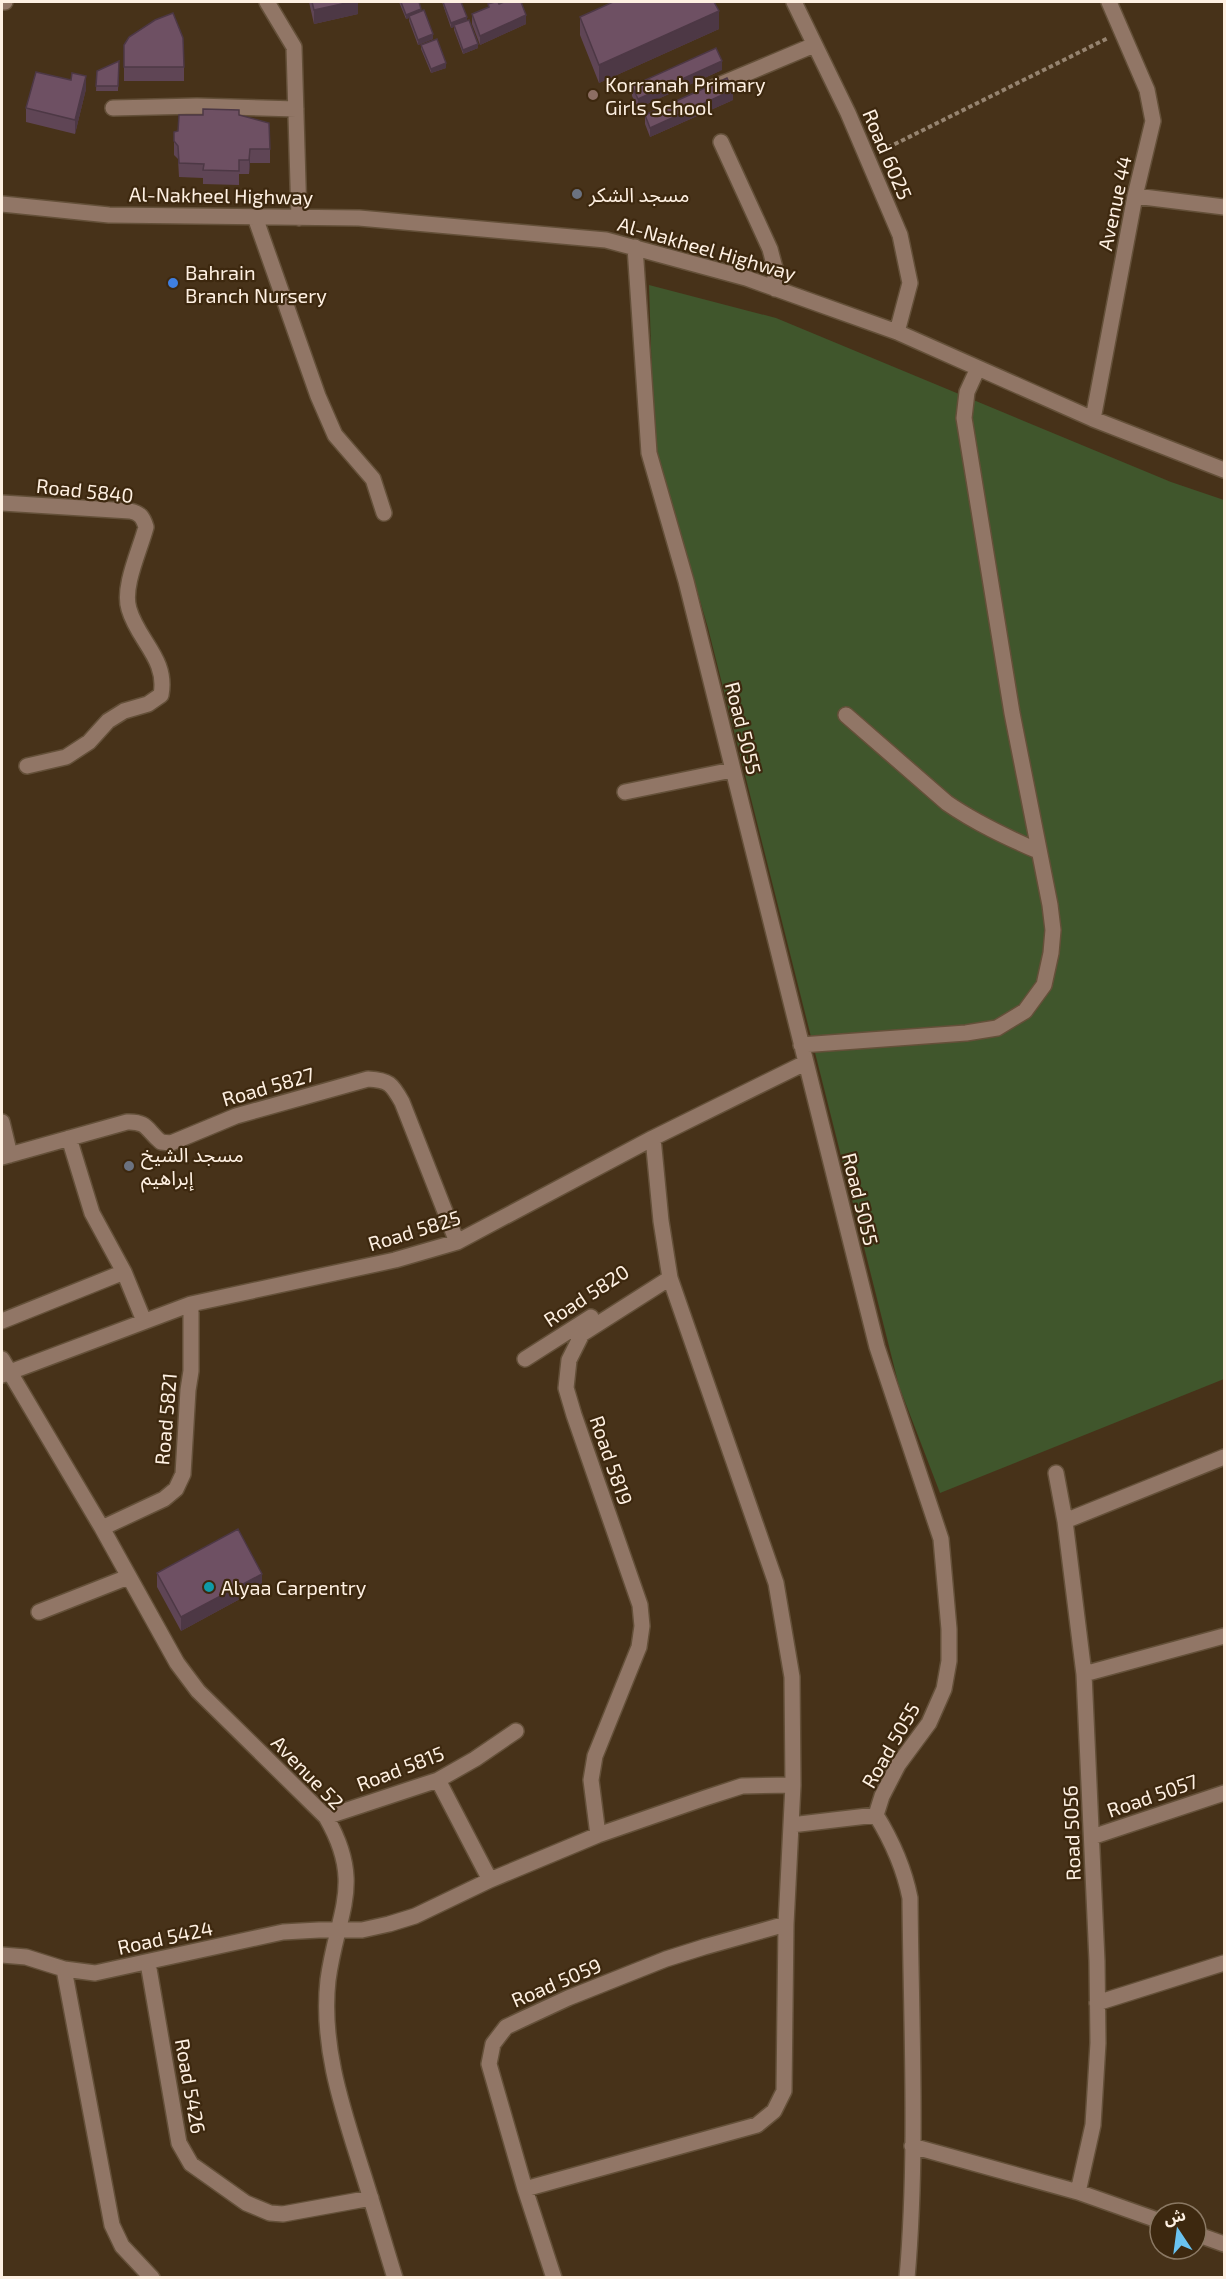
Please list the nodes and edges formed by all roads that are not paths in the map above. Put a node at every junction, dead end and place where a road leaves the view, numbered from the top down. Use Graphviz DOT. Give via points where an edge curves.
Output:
graph roads {
  1 [pos="267,2"];
  2 [pos="794,2"];
  3 [pos="1109,2"];
  4 [pos="814,45"];
  5 [pos="693,96"];
  6 [pos="113,108"];
  7 [pos="296,109"];
  8 [pos="722,142"];
  9 [pos="1135,196"];
  10 [pos="2,204"];
  11 [pos="1224,207"];
  12 [pos="255,217"];
  13 [pos="299,218"];
  14 [pos="635,247"];
  15 [pos="775,289"];
  16 [pos="897,332"];
  17 [pos="978,368"];
  18 [pos="1094,419"];
  19 [pos="1224,470"];
  20 [pos="2,503"];
  21 [pos="384,513"];
  22 [pos="846,715"];
  23 [pos="27,766"];
  24 [pos="732,770"];
  25 [pos="625,792"];
  26 [pos="1038,850"];
  27 [pos="801,1045"];
  28 [pos="805,1063"];
  29 [pos="2,1122"];
  30 [pos="653,1137"];
  31 [pos="69,1138"];
  32 [pos="6,1156"];
  33 [pos="457,1242"];
  34 [pos="124,1272"];
  35 [pos="670,1272"];
  36 [pos="191,1304"];
  37 [pos="2,1321"];
  38 [pos="144,1321"];
  39 [pos="2,1359"];
  40 [pos="525,1359"];
  41 [pos="5,1374"];
  42 [pos="1224,1457"];
  43 [pos="1056,1473"];
  44 [pos="1065,1521"];
  45 [pos="102,1528"];
  46 [pos="128,1577"];
  47 [pos="39,1612"];
  48 [pos="1224,1636"];
  49 [pos="1084,1674"];
  50 [pos="516,1731"];
  51 [pos="438,1780"];
  52 [pos="793,1785"];
  53 [pos="1224,1793"];
  54 [pos="876,1815"];
  55 [pos="326,1817"];
  56 [pos="791,1825"];
  57 [pos="598,1835"];
  58 [pos="1092,1837"];
  59 [pos="490,1880"];
  60 [pos="786,1924"];
  61 [pos="338,1930"];
  62 [pos="2,1955"];
  63 [pos="148,1962"];
  64 [pos="1224,1962"];
  65 [pos="63,1969"];
  66 [pos="1097,2002"];
  67 [pos="912,2146"];
  68 [pos="525,2189"];
  69 [pos="1078,2192"];
  70 [pos="371,2198"];
  71 [pos="1148,2217"];
  72 [pos="1208,2237"];
  73 [pos="1224,2241"];
  74 [pos="152,2277"];
  75 [pos="395,2277"];
  76 [pos="554,2277"];
  77 [pos="907,2277"];
  1 -- 7 [label="street" via="294,47"];
  2 -- 4 [label="street, Road 6025"];
  3 -- 9 [label="street, Avenue 44" via="1147,90 1153,121"];
  4 -- 5 [label="street"];
  4 -- 16 [label="street, Road 6025" via="900,235 910,282"];
  6 -- 7 [label="street"];
  7 -- 13 [label="street"];
  8 -- 15 [label="street" via="770,249"];
  9 -- 11 [label="street"];
  9 -- 18 [label="street, Avenue 44"];
  10 -- 12 [label="street, Al-Nakheel Highway" via="109,215"];
  12 -- 13 [label="street, Al-Nakheel Highway"];
  12 -- 21 [label="street" via="318,396 335,435 373,479"];
  13 -- 14 [label="street, Al-Nakheel Highway" via="359,218 606,240"];
  14 -- 15 [label="street, Al-Nakheel Highway"];
  14 -- 24 [label="street, Road 5055" via="649,453 686,580"];
  15 -- 16 [label="street, Al-Nakheel Highway"];
  16 -- 17 [label="street, Al-Nakheel Highway"];
  17 -- 18 [label="street, Al-Nakheel Highway"];
  17 -- 26 [label="street" via="967,392 964,418"];
  18 -- 19 [label="street, Al-Nakheel Highway"];
  20 -- 23 [label="street, Road 5840" via="130,511 144,519 146,527 128,589 128,608 164,682 161,695 108,721 79,750"];
  22 -- 26 [label="street" via="964,815"];
  24 -- 25 [label="street"];
  24 -- 27 [label="street, Road 5055"];
  26 -- 27 [label="street" via="1053,930 1044,985 1025,1011 998,1028 966,1033"];
  27 -- 28 [label="street, Road 5055"];
  28 -- 30 [label="street, Road 5825"];
  28 -- 54 [label="street, Road 5055" via="877,1347 941,1539 949,1661 944,1689 929,1723 898,1766"];
  29 -- 32 [label="street"];
  30 -- 33 [label="street, Road 5825"];
  30 -- 35 [label="street"];
  31 -- 32 [label="street, Road 5827"];
  31 -- 33 [label="street, Road 5827" via="138,1121 161,1142 171,1143 236,1116 368,1079 384,1080 402,1102"];
  31 -- 34 [label="street" via="92,1213"];
  33 -- 36 [label="street, Road 5825" via="395,1260"];
  34 -- 37 [label="street"];
  34 -- 38 [label="street"];
  35 -- 40 [label="street, Road 5820"];
  35 -- 52 [label="street" via="776,1583 792,1677"];
  35 -- 57 [label="street, Road 5819" via="582,1335 569,1360 569,1397 640,1605 642,1626 639,1647 595,1756 591,1780"];
  36 -- 38 [label="street, Road 5825"];
  36 -- 45 [label="street, Road 5821" via="191,1371 183,1474 176,1489 164,1499"];
  38 -- 41 [label="street, Road 5825"];
  39 -- 41 [label="street, Avenue 52"];
  41 -- 45 [label="street, Avenue 52"];
  42 -- 44 [label="street"];
  43 -- 44 [label="street, Road 5056"];
  44 -- 49 [label="street, Road 5056"];
  45 -- 46 [label="street, Avenue 52"];
  46 -- 47 [label="street"];
  46 -- 55 [label="street, Avenue 52" via="177,1663 198,1691"];
  48 -- 49 [label="street"];
  49 -- 58 [label="street, Road 5056"];
  50 -- 51 [label="street, Road 5815"];
  51 -- 55 [label="street, Road 5815"];
  51 -- 59 [label="street"];
  52 -- 56 [label="street"];
  52 -- 57 [label="street" via="742,1786"];
  53 -- 58 [label="street, Road 5057"];
  54 -- 56 [label="street"];
  54 -- 67 [label="street, Road 5055" via="889,1837 910,1898"];
  55 -- 61 [label="street, Avenue 52" via="339,1838 346,1861 347,1885"];
  56 -- 60 [label="street"];
  57 -- 59 [label="street"];
  58 -- 66 [label="street, Road 5056"];
  59 -- 61 [label="street" via="407,1918 362,1930"];
  60 -- 68 [label="street" via="784,2091 774,2111 757,2125"];
  60 -- 68 [label="street, Road 5059" via="666,1959 506,2027 493,2044 489,2064"];
  61 -- 63 [label="street, Road 5424" via="283,1932"];
  61 -- 70 [label="street, Avenue 52" via="328,1981 327,2024 333,2072"];
  62 -- 65 [label="street, Road 5424" via="26,1957"];
  63 -- 65 [label="street, Road 5424" via="95,1973"];
  63 -- 70 [label="street, Road 5426" via="179,2143 191,2163 246,2203 270,2214"];
  64 -- 66 [label="street"];
  65 -- 74 [label="street" via="112,2225 122,2246"];
  66 -- 69 [label="street, Road 5056" via="1093,2125"];
  67 -- 69 [label="street"];
  67 -- 77 [label="street, Road 5055"];
  68 -- 76 [label="street, Road 5059"];
  69 -- 71 [label="street"];
  70 -- 75 [label="street, Avenue 52"];
  72 -- 73 [label="street"];
}
